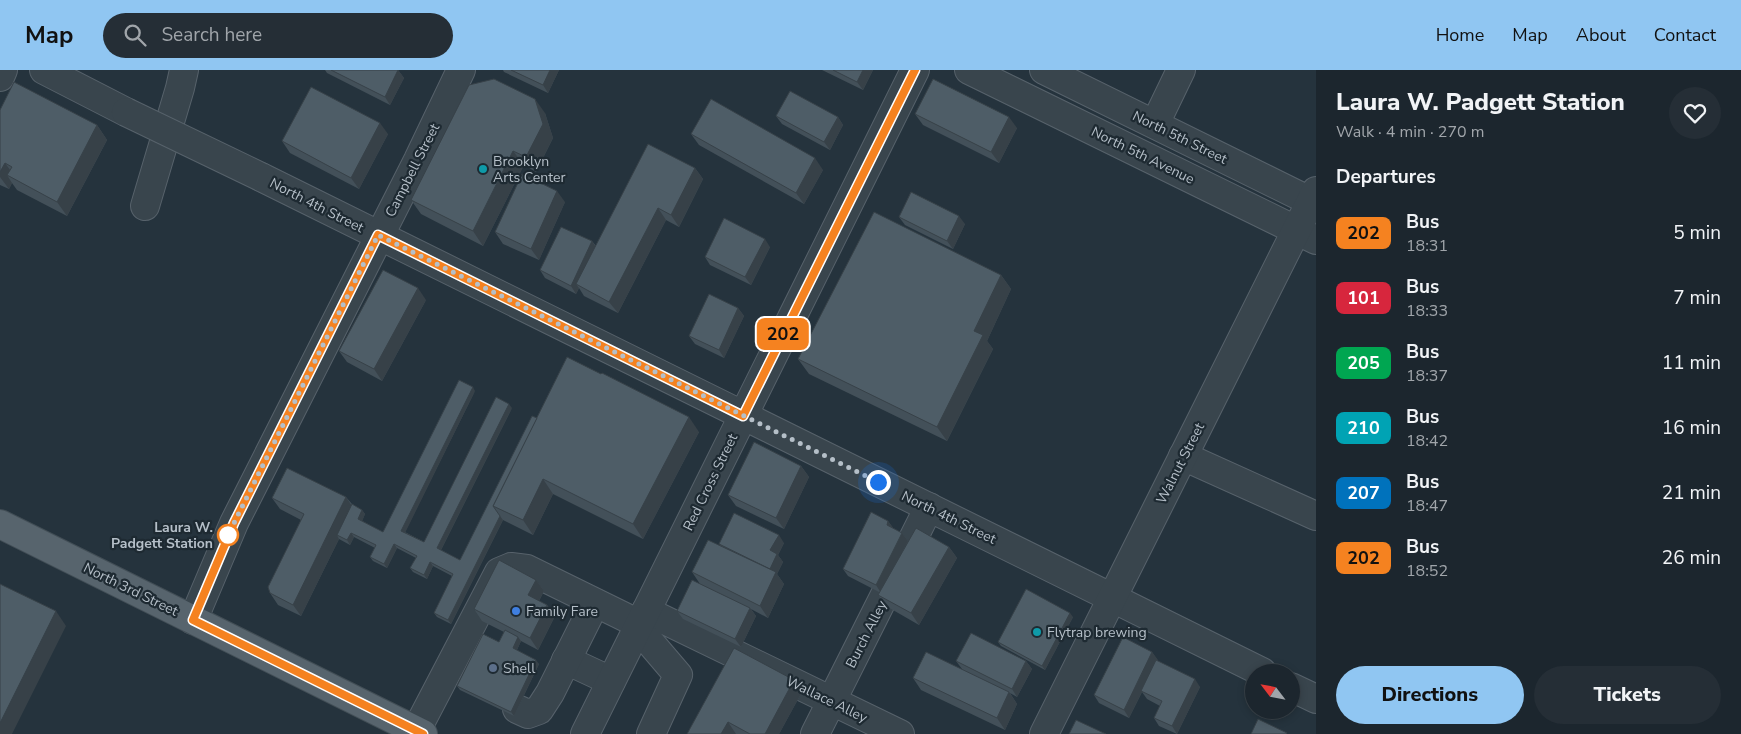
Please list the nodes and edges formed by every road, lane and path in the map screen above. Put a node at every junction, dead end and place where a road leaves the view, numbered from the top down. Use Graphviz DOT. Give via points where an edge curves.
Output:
graph roads {
  1 [pos="4,70"];
  2 [pos="44,70"];
  3 [pos="184,70"];
  4 [pos="461,70"];
  5 [pos="915,70"];
  6 [pos="969,70"];
  7 [pos="1044,70"];
  8 [pos="1181,70"];
  9 [pos="0,77"];
  10 [pos="1156,124"];
  11 [pos="1314,199"];
  12 [pos="144,206"];
  13 [pos="378,235"];
  14 [pos="1306,235"];
  15 [pos="743,416"];
  16 [pos="1183,456"];
  17 [pos="929,507"];
  18 [pos="1316,516"];
  19 [pos="0,524"];
  20 [pos="1112,598"];
  21 [pos="595,603"];
  22 [pos="193,620"];
  23 [pos="640,623"];
  24 [pos="1246,664"];
  25 [pos="611,681"];
  26 [pos="1300,691"];
  27 [pos="1316,699"];
  28 [pos="832,701"];
  29 [pos="420,732"];
  30 [pos="585,734"];
  31 [pos="651,734"];
  32 [pos="815,734"];
  33 [pos="900,734"];
  34 [pos="1044,734"];
  1 -- 9 [label="street"];
  2 -- 13 [label="street, North 4th Street, bridge"];
  3 -- 12 [label="street"];
  4 -- 13 [label="street, Campbell Street"];
  5 -- 15 [label="street, Red Cross Street"];
  6 -- 14 [label="street, North 5th Avenue"];
  7 -- 10 [label="street, North 5th Street"];
  8 -- 10 [label="street"];
  10 -- 11 [label="street, North 5th Street"];
  11 -- 14 [label="street, Walnut Street"];
  13 -- 15 [label="street, North 4th Street"];
  13 -- 22 [label="street, Campbell Street" via="234,523"];
  14 -- 16 [label="street, Walnut Street"];
  15 -- 17 [label="street, North 4th Street"];
  15 -- 23 [label="street, Red Cross Street"];
  16 -- 18 [label="street"];
  16 -- 20 [label="street, Walnut Street"];
  17 -- 20 [label="street, North 4th Street"];
  17 -- 28 [label="street, Burch Alley"];
  19 -- 22 [label="main road, North 3rd Street"];
  20 -- 24 [label="street, North 4th Street"];
  20 -- 34 [label="street, Walnut Street"];
  21 -- 23 [label="street"];
  21 -- 25 [label="street" via="542,683"];
  21 -- 29 [label="street" via="527,569 511,567 499,572 465,658"];
  22 -- 29 [label="main road, North 3rd Street"];
  23 -- 25 [label="street, Red Cross Street"];
  23 -- 28 [label="street, Wallace Alley"];
  23 -- 31 [label="street" via="649,641 678,675"];
  25 -- 30 [label="street, Red Cross Street"];
  26 -- 27 [label="street"];
  28 -- 32 [label="street, Burch Alley"];
  28 -- 33 [label="street, Wallace Alley"];
}
